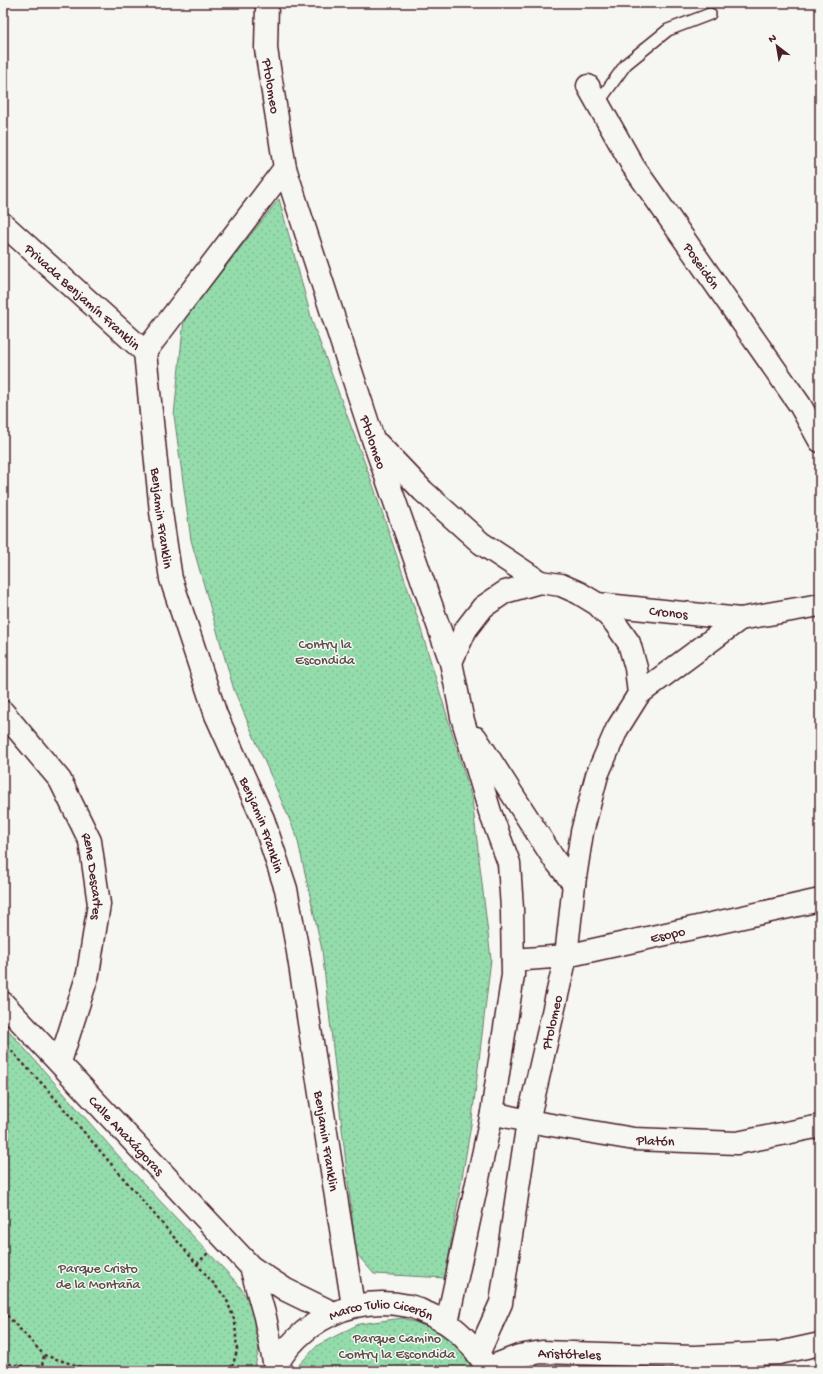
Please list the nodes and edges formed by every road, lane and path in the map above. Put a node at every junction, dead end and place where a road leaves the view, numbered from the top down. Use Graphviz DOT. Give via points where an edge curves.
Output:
graph roads {
  1 [pos="266,3"];
  2 [pos="710,14"];
  3 [pos="593,95"];
  4 [pos="285,168"];
  5 [pos="3,224"];
  6 [pos="145,352"];
  7 [pos="373,439"];
  8 [pos="820,441"];
  9 [pos="540,582"];
  10 [pos="597,604"];
  11 [pos="820,605"];
  12 [pos="740,619"];
  13 [pos="451,662"];
  14 [pos="639,694"];
  15 [pos="3,712"];
  16 [pos="462,716"];
  17 [pos="574,884"];
  18 [pos="820,900"];
  19 [pos="566,956"];
  20 [pos="513,960"];
  21 [pos="3,1002"];
  22 [pos="3,1042"];
  23 [pos="60,1062"];
  24 [pos="492,1113"];
  25 [pos="528,1121"];
  26 [pos="820,1126"];
  27 [pos="251,1267"];
  28 [pos="343,1309"];
  29 [pos="3,1310"];
  30 [pos="447,1323"];
  31 [pos="820,1344"];
  32 [pos="44,1355"];
  33 [pos="3,1363"];
  34 [pos="485,1364"];
  35 [pos="274,1369"];
  36 [pos="41,1370"];
  37 [pos="93,1371"];
  38 [pos="231,1371"];
  1 -- 4 [label="street, Ptolomeo" via="266,48"];
  2 -- 3 [label="lane" via="668,30"];
  3 -- 8 [label="street, Poseidón" via="633,166 800,405"];
  4 -- 6 [label="street"];
  4 -- 7 [label="street, Ptolomeo"];
  5 -- 6 [label="street, Privada Benjamín Franklin"];
  6 -- 28 [label="street, Benjamin Franklin" via="161,512 171,579 216,715 263,819 286,889 298,952"];
  7 -- 9 [label="street" via="423,491 481,542"];
  7 -- 13 [label="street, Ptolomeo"];
  9 -- 10 [label="street" via="561,586"];
  9 -- 13 [label="street" via="505,592 483,607 466,629"];
  10 -- 12 [label="street, Cronos"];
  10 -- 14 [label="street" via="629,643 636,668"];
  11 -- 12 [label="street, Cronos"];
  12 -- 14 [label="street, Cronos"];
  13 -- 16 [label="street, Ptolomeo"];
  14 -- 17 [label="street" via="617,729 596,775 582,832"];
  15 -- 23 [label="street, Rene Descartes" via="60,780 90,841 99,904 88,974"];
  16 -- 17 [label="street, Ptolomeo" via="554,859"];
  16 -- 20 [label="street, Ptolomeo" via="490,812 509,863"];
  17 -- 19 [label="street, Ptolomeo"];
  18 -- 19 [label="street, Esopo"];
  19 -- 20 [label="street, Esopo"];
  19 -- 25 [label="street, Ptolomeo"];
  20 -- 24 [label="street, Ptolomeo" via="513,976"];
  21 -- 23 [label="street, Calle Anaxágoras"];
  22 -- 38 [label="path" via="48,1089 226,1298 235,1322 238,1351"];
  23 -- 27 [label="street, Calle Anaxágoras"];
  24 -- 25 [label="street, Platón"];
  24 -- 30 [label="street, Ptolomeo"];
  25 -- 26 [label="street, Platón" via="634,1139 737,1143"];
  25 -- 34 [label="street, Ptolomeo" via="501,1302"];
  27 -- 28 [label="street, Calle Anaxágoras" via="286,1290"];
  27 -- 35 [label="street, Calle Anaxágoras" via="265,1317"];
  28 -- 30 [label="street, Marco Tulio Cicerón" via="380,1302 410,1306"];
  28 -- 35 [label="street, Marco Tulio Cicerón" via="320,1319 305,1330 292,1343"];
  29 -- 32 [label="path"];
  30 -- 34 [label="street, Marco Tulio Cicerón" via="464,1337"];
  31 -- 34 [label="street, Aristóteles" via="779,1353 694,1357 542,1352"];
  32 -- 36 [label="path"];
  32 -- 37 [label="path"];
  33 -- 36 [label="path"];
}
